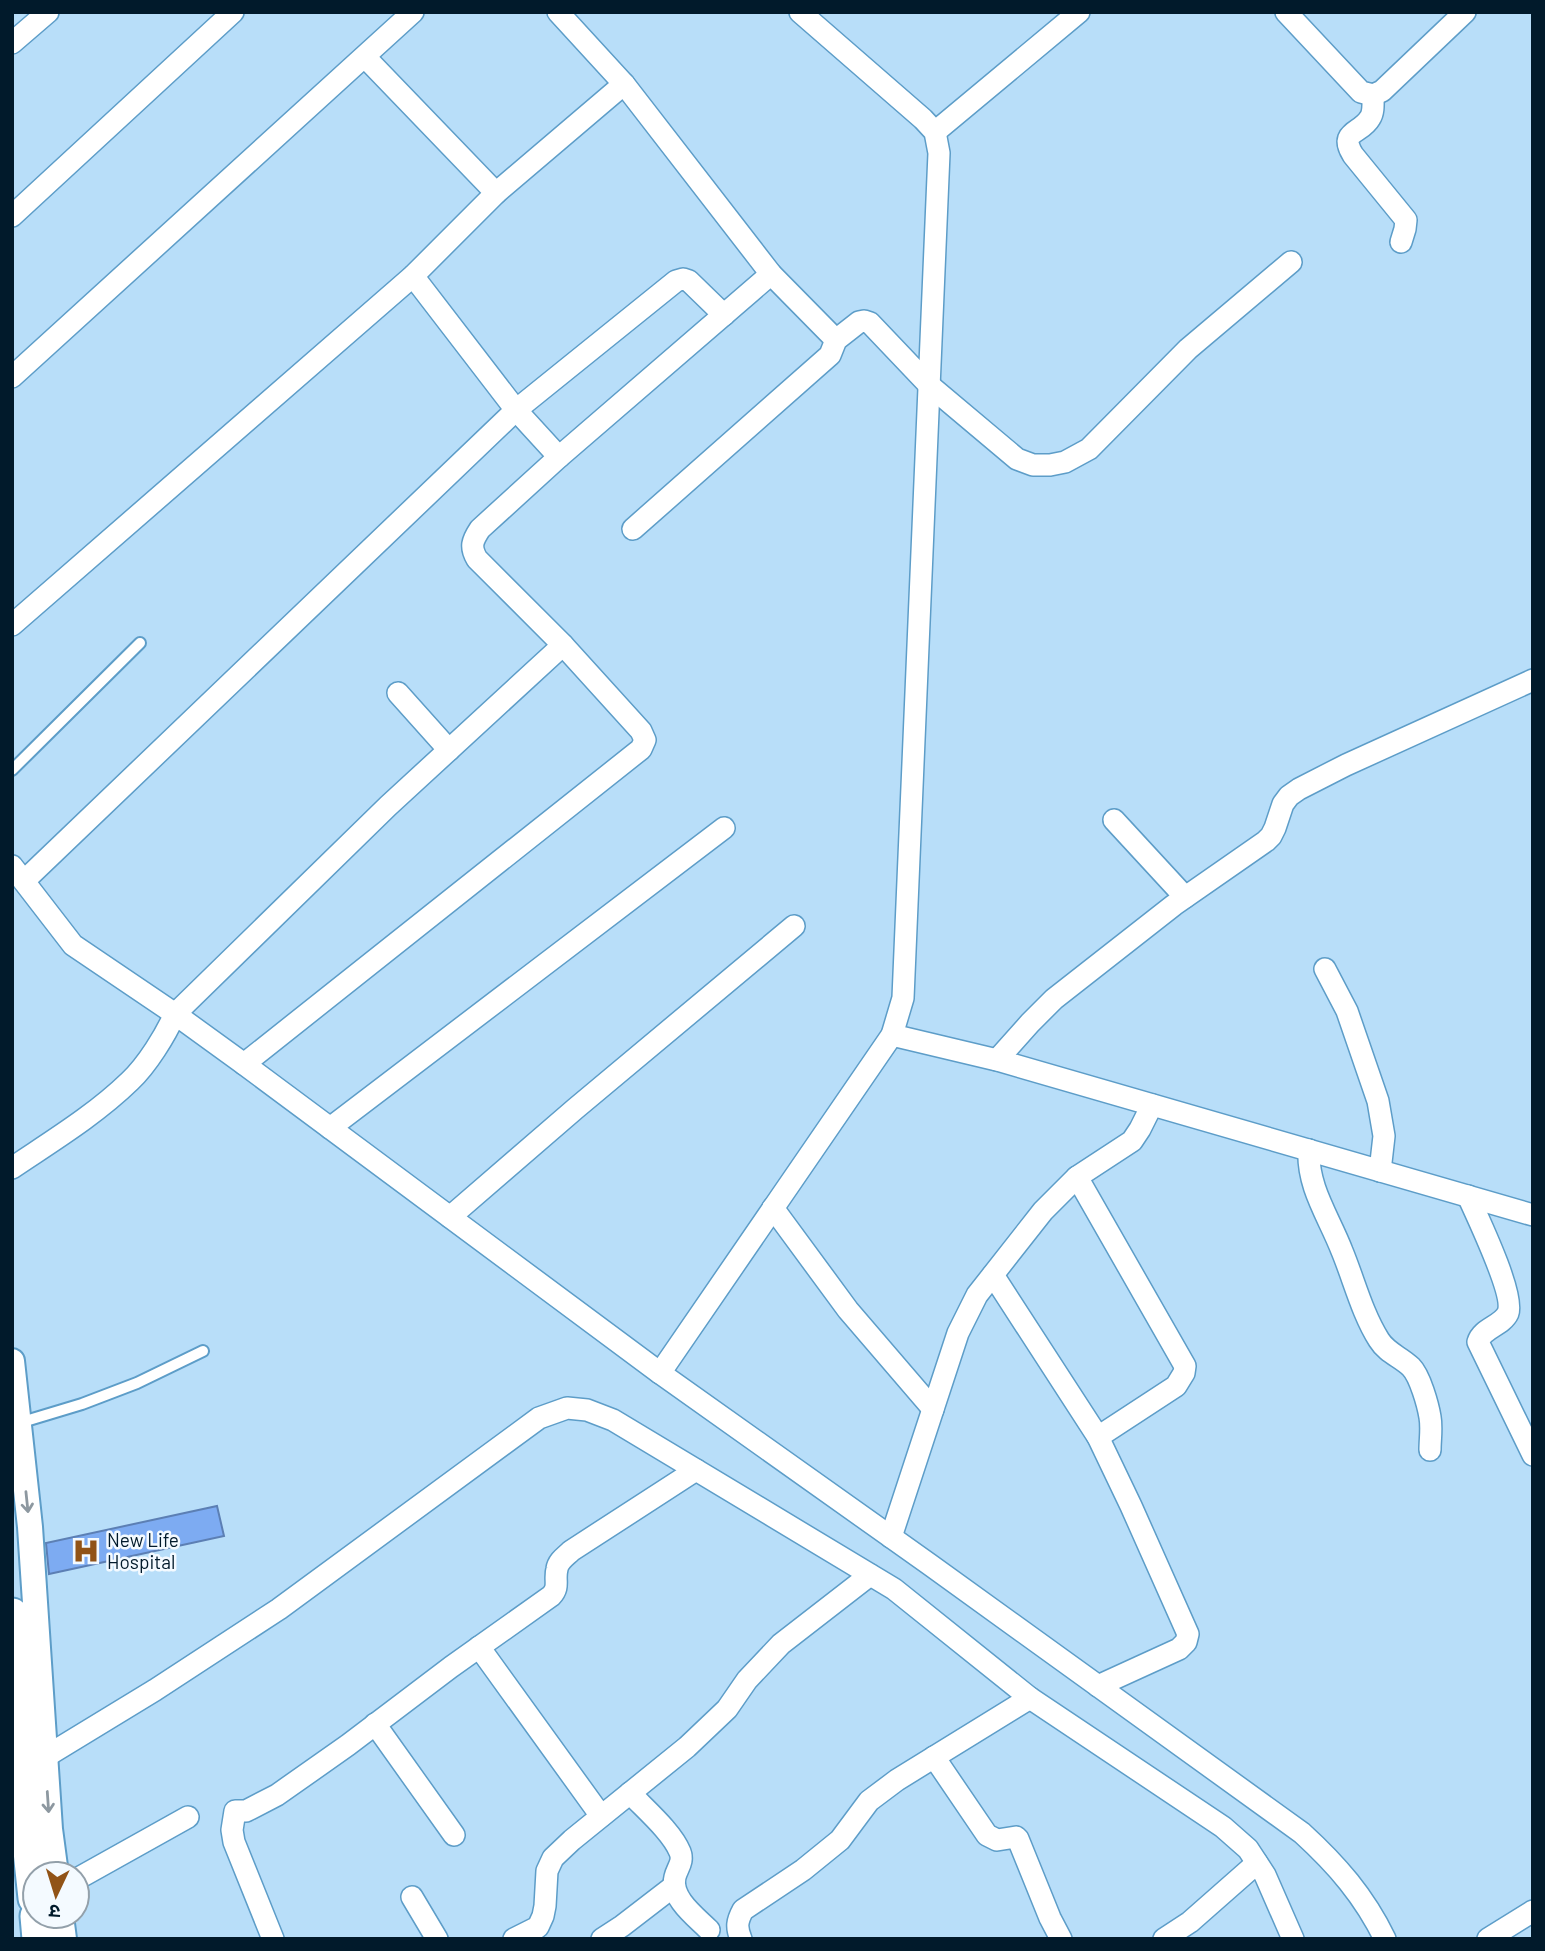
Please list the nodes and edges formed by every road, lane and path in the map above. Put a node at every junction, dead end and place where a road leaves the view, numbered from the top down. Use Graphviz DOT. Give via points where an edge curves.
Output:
graph roads {
  1 [pos="48,12"];
  2 [pos="233,12"];
  3 [pos="412,12"];
  4 [pos="558,12"];
  5 [pos="1079,12"];
  6 [pos="1286,12"];
  7 [pos="1461,13"];
  8 [pos="808,15"];
  9 [pos="12,43"];
  10 [pos="365,57"];
  11 [pos="624,84"];
  12 [pos="1373,95"];
  13 [pos="935,132"];
  14 [pos="496,193"];
  15 [pos="12,216"];
  16 [pos="1401,242"];
  17 [pos="1291,262"];
  18 [pos="771,274"];
  19 [pos="413,276"];
  20 [pos="724,315"];
  21 [pos="836,340"];
  22 [pos="12,377"];
  23 [pos="929,386"];
  24 [pos="516,410"];
  25 [pos="559,457"];
  26 [pos="633,529"];
  27 [pos="12,625"];
  28 [pos="139,643"];
  29 [pos="563,645"];
  30 [pos="1532,681"];
  31 [pos="398,694"];
  32 [pos="449,750"];
  33 [pos="12,770"];
  34 [pos="1114,820"];
  35 [pos="724,828"];
  36 [pos="18,873"];
  37 [pos="1185,897"];
  38 [pos="794,926"];
  39 [pos="1325,969"];
  40 [pos="172,1020"];
  41 [pos="892,1035"];
  42 [pos="997,1060"];
  43 [pos="244,1064"];
  44 [pos="1152,1105"];
  45 [pos="330,1128"];
  46 [pos="1308,1150"];
  47 [pos="12,1168"];
  48 [pos="1380,1171"];
  49 [pos="1077,1177"];
  50 [pos="1468,1196"];
  51 [pos="773,1208"];
  52 [pos="1533,1215"];
  53 [pos="450,1217"];
  54 [pos="993,1275"];
  55 [pos="203,1351"];
  56 [pos="12,1361"];
  57 [pos="660,1373"];
  58 [pos="933,1409"];
  59 [pos="19,1423"];
  60 [pos="1098,1437"];
  61 [pos="1430,1450"];
  62 [pos="1533,1455"];
  63 [pos="696,1470"];
  64 [pos="891,1537"];
  65 [pos="870,1575"];
  66 [pos="12,1615"];
  67 [pos="479,1647"];
  68 [pos="1098,1686"];
  69 [pos="1030,1698"];
  70 [pos="375,1724"];
  71 [pos="45,1757"];
  72 [pos="934,1757"];
  73 [pos="630,1793"];
  74 [pos="188,1816"];
  75 [pos="601,1816"];
  76 [pos="453,1835"];
  77 [pos="31,1860"];
  78 [pos="54,1860"];
  79 [pos="1257,1863"];
  80 [pos="91,1871"];
  81 [pos="674,1886"];
  82 [pos="412,1897"];
  83 [pos="1533,1911"];
  84 [pos="739,1929"];
  85 [pos="539,1933"];
  86 [pos="702,1935"];
  87 [pos="273,1939"];
  88 [pos="437,1939"];
  89 [pos="514,1939"];
  90 [pos="602,1939"];
  91 [pos="1061,1939"];
  92 [pos="1164,1939"];
  93 [pos="1293,1939"];
  94 [pos="1385,1939"];
  95 [pos="1488,1939"];
  1 -- 9 [label="street"];
  2 -- 15 [label="street"];
  3 -- 10 [label="street"];
  4 -- 11 [label="street"];
  5 -- 13 [label="street"];
  6 -- 12 [label="street" via="1361,92"];
  7 -- 12 [label="street"];
  8 -- 13 [label="street"];
  10 -- 14 [label="street"];
  10 -- 22 [label="street"];
  11 -- 14 [label="street"];
  11 -- 18 [label="street"];
  12 -- 16 [label="street" via="1371,117 1352,134 1348,145 1406,220"];
  13 -- 23 [label="street" via="939,153"];
  14 -- 19 [label="street"];
  17 -- 23 [label="street" via="1188,349 1089,449 1065,462 1033,465 1017,459"];
  18 -- 20 [label="street"];
  18 -- 21 [label="street"];
  19 -- 24 [label="street"];
  19 -- 27 [label="street"];
  20 -- 24 [label="street" via="682,278"];
  20 -- 25 [label="street"];
  21 -- 23 [label="street" via="864,320"];
  21 -- 26 [label="street" via="830,355"];
  23 -- 41 [label="street" via="903,998"];
  24 -- 25 [label="street"];
  24 -- 36 [label="street"];
  25 -- 29 [label="street" via="480,529 472,549"];
  28 -- 33 [label="lane"];
  29 -- 32 [label="street"];
  29 -- 43 [label="street" via="641,731 645,740 641,749"];
  30 -- 37 [label="street" via="1299,789 1283,804 1266,841"];
  31 -- 32 [label="street"];
  32 -- 40 [label="street"];
  34 -- 37 [label="street"];
  35 -- 45 [label="street"];
  36 -- 40 [label="street" via="73,945"];
  37 -- 42 [label="street" via="1054,999"];
  38 -- 53 [label="street"];
  39 -- 48 [label="street" via="1347,1011 1378,1101 1384,1136"];
  40 -- 43 [label="street"];
  40 -- 47 [label="street" via="132,1080"];
  41 -- 42 [label="street"];
  41 -- 51 [label="street"];
  42 -- 44 [label="street"];
  43 -- 45 [label="street"];
  44 -- 46 [label="street"];
  44 -- 49 [label="street" via="1132,1141"];
  45 -- 53 [label="street"];
  46 -- 48 [label="street"];
  46 -- 61 [label="street" via="1315,1191 1368,1321 1380,1342 1413,1368 1418,1378 1430,1418"];
  48 -- 50 [label="street"];
  49 -- 54 [label="street" via="1043,1211"];
  49 -- 60 [label="street" via="1185,1366 1176,1386"];
  50 -- 52 [label="street"];
  50 -- 62 [label="street" via="1509,1302 1505,1317 1478,1342"];
  51 -- 57 [label="street"];
  51 -- 58 [label="street" via="848,1310"];
  53 -- 57 [label="street"];
  54 -- 58 [label="street" via="958,1333"];
  54 -- 60 [label="street"];
  55 -- 59 [label="lane" via="136,1383"];
  56 -- 59 [label="street"];
  57 -- 64 [label="street"];
  58 -- 64 [label="street"];
  59 -- 71 [label="street, one-way"];
  60 -- 68 [label="street" via="1188,1634 1179,1649"];
  63 -- 65 [label="street"];
  63 -- 67 [label="street" via="571,1551 557,1567 557,1586 551,1596"];
  63 -- 71 [label="street" via="587,1410 567,1408 539,1418 278,1609"];
  64 -- 68 [label="street"];
  65 -- 69 [label="street" via="894,1589"];
  65 -- 73 [label="street" via="781,1644 727,1709"];
  66 -- 77 [label="highway"];
  67 -- 70 [label="street"];
  67 -- 75 [label="street"];
  68 -- 94 [label="street" via="1302,1833 1355,1888"];
  69 -- 72 [label="street"];
  69 -- 79 [label="street" via="1223,1826"];
  70 -- 76 [label="street"];
  70 -- 87 [label="street" via="277,1795 246,1811 235,1811 234,1842"];
  71 -- 78 [label="street, one-way"];
  72 -- 84 [label="street" via="869,1801 840,1840 743,1910"];
  72 -- 91 [label="street" via="987,1835 997,1840 1018,1839"];
  73 -- 75 [label="street"];
  73 -- 81 [label="street" via="680,1852"];
  74 -- 80 [label="street"];
  75 -- 85 [label="street" via="553,1858 547,1871"];
  79 -- 92 [label="street"];
  79 -- 93 [label="street"];
  81 -- 86 [label="street"];
  81 -- 90 [label="street"];
  82 -- 88 [label="street"];
  83 -- 95 [label="street"];
  84 -- 86 [label="street"];
  85 -- 89 [label="street"];
}
